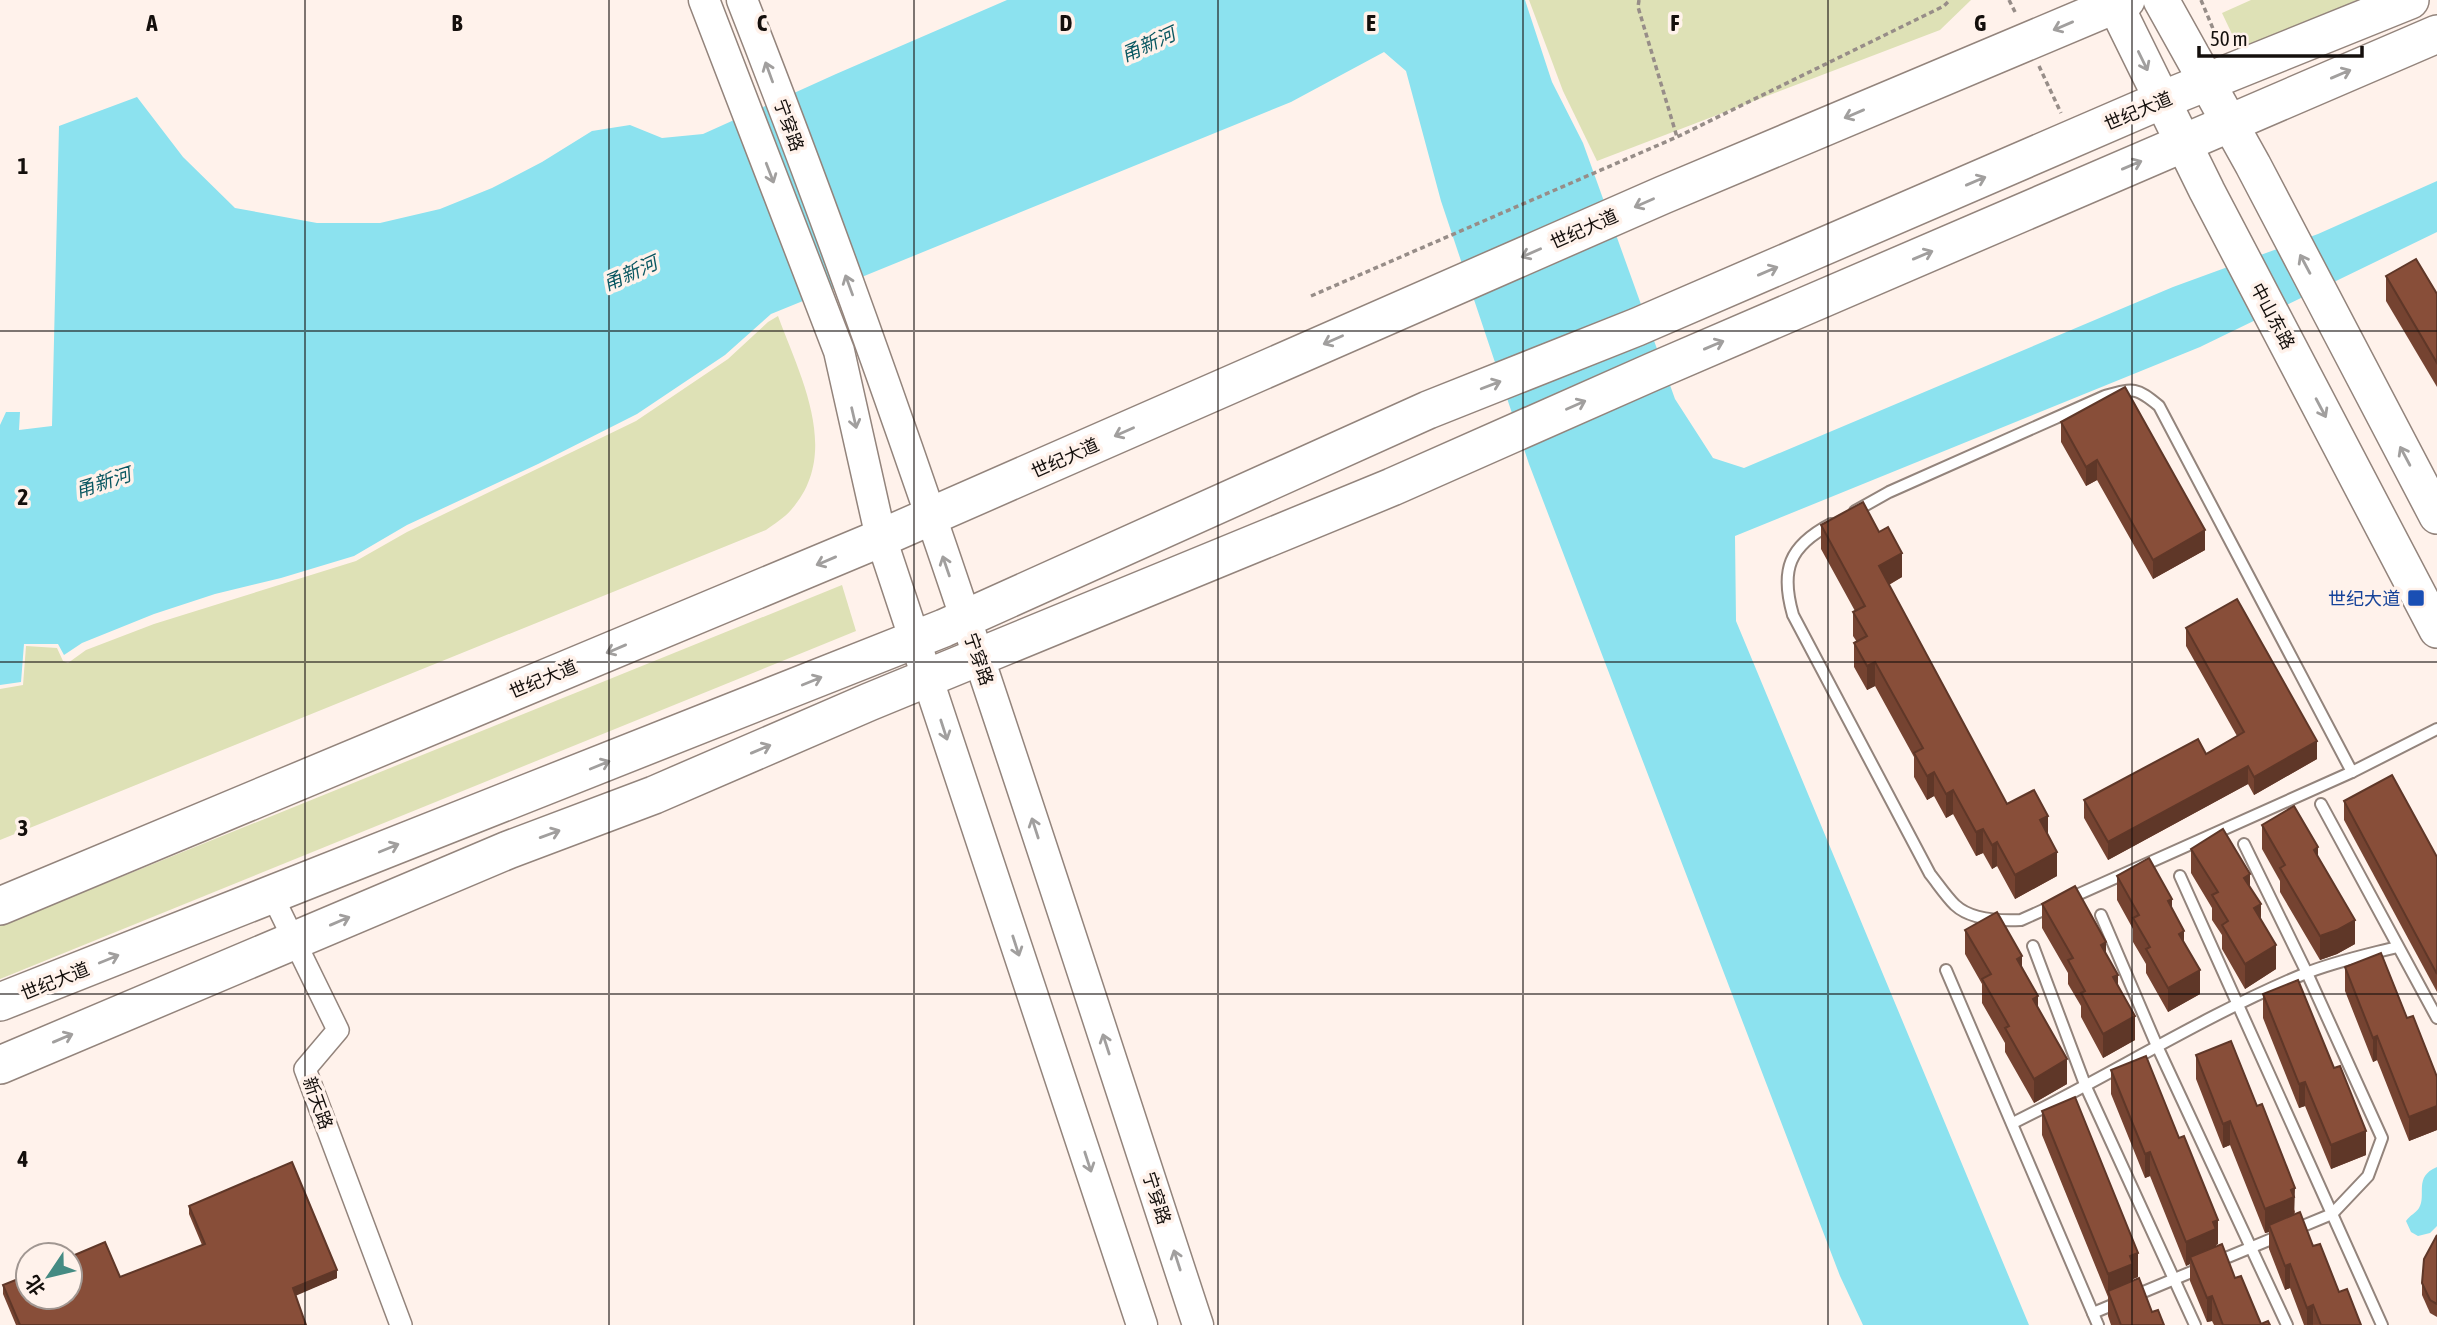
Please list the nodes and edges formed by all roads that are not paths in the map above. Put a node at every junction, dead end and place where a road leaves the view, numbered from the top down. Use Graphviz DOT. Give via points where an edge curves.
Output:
graph roads {
  1 [pos="704,0"];
  2 [pos="2161,0"];
  3 [pos="2410,0"];
  4 [pos="2118,1"];
  5 [pos="747,13"];
  6 [pos="2437,34"];
  7 [pos="2207,83"];
  8 [pos="2162,100"];
  9 [pos="2229,123"];
  10 [pos="2184,143"];
  11 [pos="2437,516"];
  12 [pos="930,517"];
  13 [pos="881,538"];
  14 [pos="964,618"];
  15 [pos="2437,630"];
  16 [pos="914,640"];
  17 [pos="979,657"];
  18 [pos="926,678"];
  19 [pos="2437,729"];
  20 [pos="2353,772"];
  21 [pos="2321,804"];
  22 [pos="2244,844"];
  23 [pos="2180,876"];
  24 [pos="272,895"];
  25 [pos="0,905"];
  26 [pos="2101,915"];
  27 [pos="294,940"];
  28 [pos="2033,946"];
  29 [pos="2397,947"];
  30 [pos="1946,970"];
  31 [pos="2307,973"];
  32 [pos="0,1002"];
  33 [pos="2239,1004"];
  34 [pos="2437,1018"];
  35 [pos="2157,1046"];
  36 [pos="0,1065"];
  37 [pos="2087,1087"];
  38 [pos="2013,1124"];
  39 [pos="2332,1214"];
  40 [pos="2252,1247"];
  41 [pos="2174,1279"];
  42 [pos="2093,1313"];
  43 [pos="401,1325"];
  44 [pos="1142,1325"];
  45 [pos="1198,1325"];
  46 [pos="2098,1325"];
  47 [pos="2195,1325"];
  48 [pos="2287,1325"];
  49 [pos="2382,1325"];
  1 -- 13 [label="main road, 宁穿路, one-way" via="839,351"];
  2 -- 7 [label="main road"];
  3 -- 7 [label="highway, 世纪大道"];
  4 -- 8 [label="main road, 中山东路, one-way"];
  4 -- 12 [label="highway, 世纪大道, one-way"];
  12 -- 5 [label="main road, 宁穿路, one-way" via="873,349"];
  9 -- 6 [label="highway, one-way"];
  7 -- 8 [label="highway, 世纪大道"];
  7 -- 9 [label="main road"];
  8 -- 10 [label="main road, 中山东路"];
  14 -- 8 [label="highway, 世纪大道, one-way" via="1428,410 1637,327"];
  9 -- 10 [label="highway"];
  11 -- 9 [label="main road, one-way"];
  10 -- 15 [label="main road, 中山东路, one-way"];
  17 -- 10 [label="highway, one-way" via="1392,487"];
  12 -- 13 [label="highway, 世纪大道"];
  14 -- 12 [label="main road, 宁穿路, one-way"];
  13 -- 16 [label="main road, 宁穿路"];
  13 -- 25 [label="highway, 世纪大道, one-way"];
  14 -- 16 [label="highway, 世纪大道"];
  14 -- 17 [label="main road, 宁穿路"];
  16 -- 18 [label="main road, 宁穿路"];
  24 -- 16 [label="highway, 世纪大道, one-way"];
  17 -- 18 [label="highway"];
  45 -- 17 [label="main road, 宁穿路, one-way"];
  27 -- 18 [label="highway, one-way" via="508,850 654,795"];
  18 -- 44 [label="main road, 宁穿路, one-way"];
  19 -- 20 [label="lane"];
  20 -- 20 [label="lane" via="2159,406 2142,391 2105,396 1889,492 1799,545 1789,569 1787,592 1793,615 1930,874 1968,914 2021,920"];
  21 -- 29 [label="lane"];
  22 -- 31 [label="lane"];
  23 -- 33 [label="lane"];
  24 -- 27 [label="street, 新天路"];
  32 -- 24 [label="highway, 世纪大道, one-way"];
  26 -- 35 [label="lane"];
  36 -- 27 [label="highway, one-way"];
  27 -- 43 [label="street, 新天路" via="338,1030 305,1069"];
  28 -- 37 [label="lane"];
  29 -- 31 [label="lane"];
  29 -- 34 [label="lane"];
  30 -- 38 [label="lane"];
  31 -- 33 [label="lane"];
  31 -- 39 [label="lane" via="2382,1138 2368,1176"];
  33 -- 35 [label="lane"];
  33 -- 39 [label="lane"];
  35 -- 37 [label="lane"];
  35 -- 40 [label="lane"];
  37 -- 38 [label="lane"];
  37 -- 41 [label="lane"];
  38 -- 42 [label="lane"];
  39 -- 40 [label="lane"];
  39 -- 49 [label="lane"];
  40 -- 41 [label="lane"];
  40 -- 48 [label="lane"];
  41 -- 42 [label="lane"];
  41 -- 47 [label="lane"];
  42 -- 46 [label="lane"];
}
